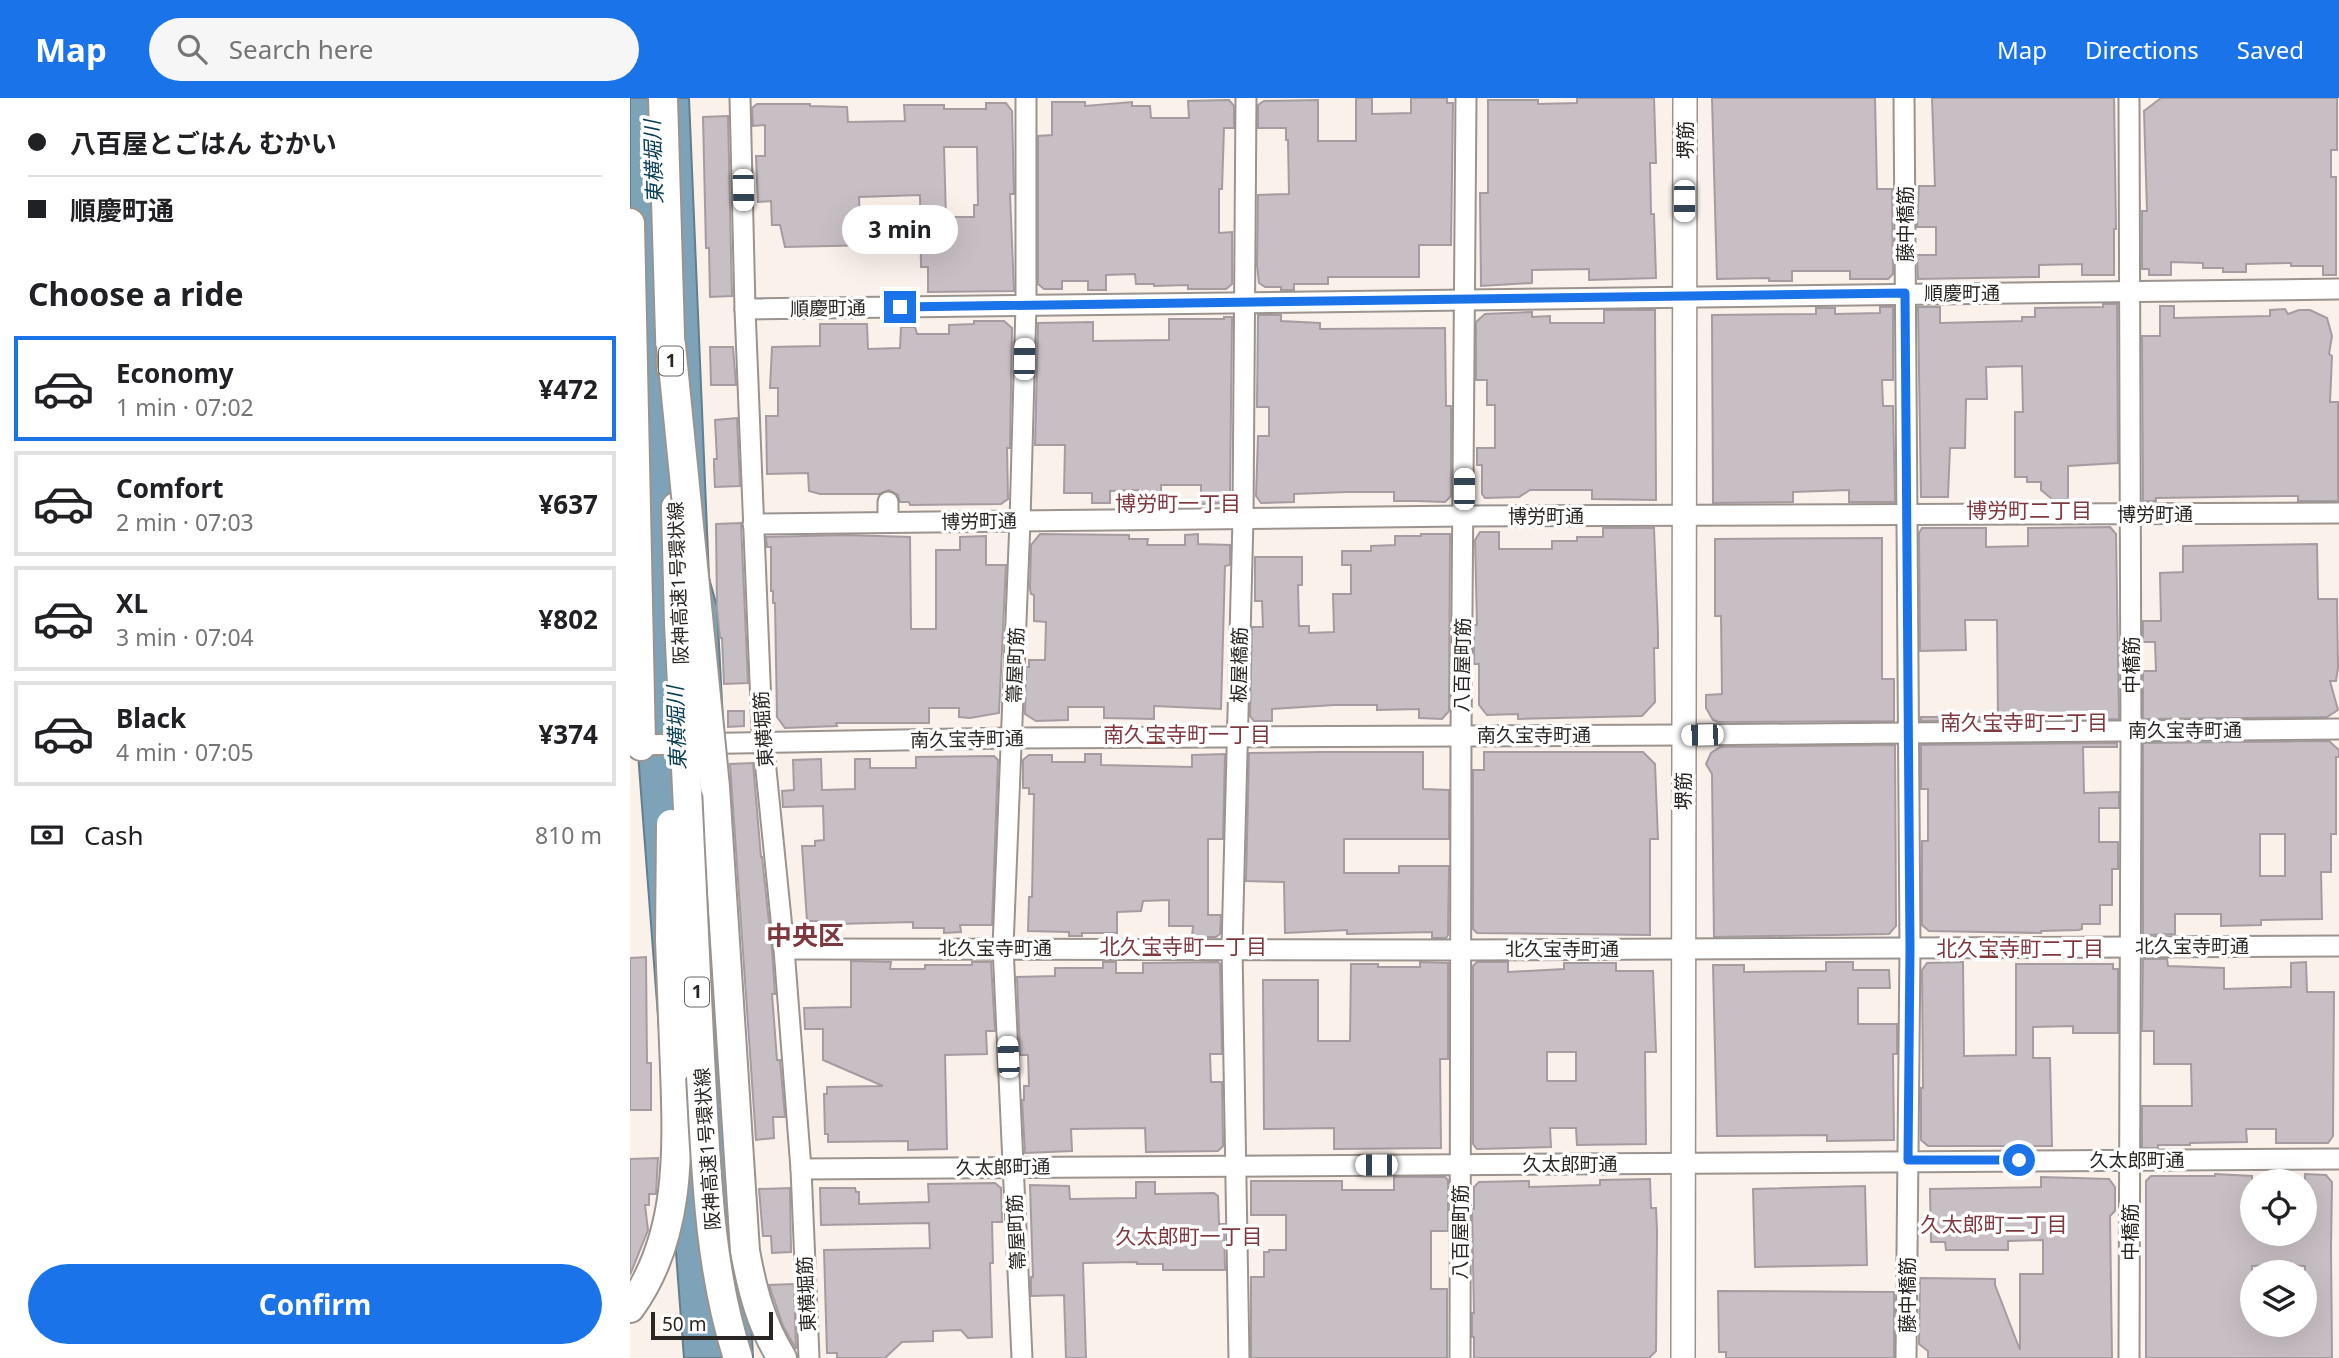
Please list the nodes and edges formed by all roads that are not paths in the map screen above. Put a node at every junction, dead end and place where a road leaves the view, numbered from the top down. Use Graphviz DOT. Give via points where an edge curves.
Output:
graph roads {
  1 [pos="663,98"];
  2 [pos="740,98"];
  3 [pos="1026,98"];
  4 [pos="1246,98"];
  5 [pos="1466,98"];
  6 [pos="1685,98"];
  7 [pos="1904,98"];
  8 [pos="2129,98"];
  9 [pos="630,223"];
  10 [pos="2339,289"];
  11 [pos="2128,292"];
  12 [pos="1905,293"];
  13 [pos="1684,296"];
  14 [pos="1465,300"];
  15 [pos="1245,303"];
  16 [pos="1026,305"];
  17 [pos="745,309"];
  18 [pos="671,345"];
  19 [pos="888,502"];
  20 [pos="2339,513"];
  21 [pos="1906,514"];
  22 [pos="2130,514"];
  23 [pos="1464,516"];
  24 [pos="1683,516"];
  25 [pos="1243,519"];
  26 [pos="1020,521"];
  27 [pos="888,523"];
  28 [pos="753,524"];
  29 [pos="679,623"];
  30 [pos="2339,729"];
  31 [pos="2131,730"];
  32 [pos="1908,733"];
  33 [pos="1461,735"];
  34 [pos="1683,735"];
  35 [pos="1237,736"];
  36 [pos="1012,738"];
  37 [pos="762,744"];
  38 [pos="636,746"];
  39 [pos="2131,946"];
  40 [pos="2339,946"];
  41 [pos="1003,947"];
  42 [pos="1910,947"];
  43 [pos="784,948"];
  44 [pos="1233,948"];
  45 [pos="1684,949"];
  46 [pos="1461,950"];
  47 [pos="2339,1159"];
  48 [pos="1908,1160"];
  49 [pos="2131,1160"];
  50 [pos="1459,1164"];
  51 [pos="1684,1164"];
  52 [pos="1237,1165"];
  53 [pos="1013,1167"];
  54 [pos="801,1169"];
  55 [pos="630,1308"];
  56 [pos="738,1358"];
  57 [pos="782,1358"];
  58 [pos="809,1358"];
  59 [pos="1022,1358"];
  60 [pos="1239,1358"];
  61 [pos="1460,1358"];
  62 [pos="1683,1358"];
  63 [pos="1906,1358"];
  64 [pos="2129,1358"];
  1 -- 18 [label="highway, 阪神高速1号環状線 / 1"];
  2 -- 17 [label="street, 東横堀筋"];
  3 -- 16 [label="street, 箒屋町筋"];
  4 -- 15 [label="street, 板屋橋筋"];
  5 -- 14 [label="street, 八百屋町筋"];
  6 -- 13 [label="main road, 堺筋"];
  7 -- 12 [label="street, 藤中橋筋"];
  8 -- 11 [label="street, 中橋筋"];
  9 -- 38 [label="highway"];
  10 -- 11 [label="street, 順慶町通"];
  11 -- 12 [label="street, 順慶町通"];
  11 -- 22 [label="street, 中橋筋"];
  12 -- 13 [label="street, 順慶町通"];
  12 -- 21 [label="street, 藤中橋筋"];
  13 -- 14 [label="street, 順慶町通"];
  13 -- 24 [label="main road, 堺筋"];
  14 -- 15 [label="street, 順慶町通"];
  14 -- 23 [label="street, 八百屋町筋"];
  15 -- 16 [label="street, 順慶町通"];
  15 -- 25 [label="street, 板屋橋筋"];
  16 -- 17 [label="street, 順慶町通"];
  16 -- 26 [label="street, 箒屋町筋"];
  17 -- 28 [label="street, 東横堀筋"];
  18 -- 29 [label="highway, 阪神高速1号環状線 / 1, bridge"];
  18 -- 57 [label="highway, 1, bridge" via="715,787 745,1251 763,1321"];
  19 -- 27 [label="street"];
  20 -- 22 [label="street, 博労町通"];
  21 -- 22 [label="street, 博労町通"];
  21 -- 24 [label="street, 博労町通"];
  21 -- 32 [label="street, 藤中橋筋"];
  22 -- 31 [label="street, 中橋筋"];
  23 -- 24 [label="street, 博労町通"];
  23 -- 25 [label="street, 博労町通"];
  23 -- 33 [label="street, 八百屋町筋"];
  24 -- 34 [label="main road, 堺筋"];
  25 -- 26 [label="street, 博労町通"];
  25 -- 35 [label="street, 板屋橋筋"];
  26 -- 27 [label="street, 博労町通"];
  26 -- 36 [label="street, 箒屋町筋"];
  27 -- 28 [label="street, 博労町通"];
  28 -- 37 [label="street, 東横堀筋"];
  29 -- 55 [label="highway, 1, bridge" via="669,870 676,1173 661,1250"];
  29 -- 56 [label="highway, 阪神高速1号環状線 / 1, bridge" via="709,1206"];
  30 -- 31 [label="street, 南久宝寺町通"];
  31 -- 32 [label="street, 南久宝寺町通"];
  31 -- 39 [label="street, 中橋筋"];
  32 -- 34 [label="street, 南久宝寺町通"];
  32 -- 42 [label="street, 藤中橋筋"];
  33 -- 34 [label="street, 南久宝寺町通"];
  33 -- 35 [label="street, 南久宝寺町通"];
  33 -- 46 [label="street, 八百屋町筋"];
  34 -- 45 [label="main road, 堺筋"];
  35 -- 36 [label="street, 南久宝寺町通"];
  35 -- 44 [label="street, 板屋橋筋"];
  36 -- 37 [label="street, 南久宝寺町通"];
  36 -- 41 [label="street, 箒屋町筋"];
  37 -- 38 [label="street, 南久宝寺町通, bridge"];
  37 -- 43 [label="street, 東横堀筋"];
  39 -- 40 [label="street, 北久宝寺町通"];
  39 -- 42 [label="street, 北久宝寺町通"];
  39 -- 49 [label="street, 中橋筋"];
  41 -- 43 [label="street, 北久宝寺町通"];
  41 -- 44 [label="street, 北久宝寺町通"];
  41 -- 53 [label="street, 箒屋町筋"];
  42 -- 45 [label="street, 北久宝寺町通"];
  42 -- 48 [label="street, 藤中橋筋"];
  43 -- 54 [label="street, 東横堀筋"];
  44 -- 46 [label="street, 北久宝寺町通"];
  44 -- 52 [label="street, 板屋橋筋"];
  45 -- 46 [label="street, 北久宝寺町通"];
  45 -- 51 [label="main road, 堺筋"];
  46 -- 50 [label="street, 八百屋町筋"];
  47 -- 49 [label="street, 久太郎町通"];
  48 -- 49 [label="street, 久太郎町通"];
  48 -- 51 [label="street, 久太郎町通"];
  48 -- 63 [label="street, 藤中橋筋"];
  49 -- 64 [label="street, 中橋筋"];
  50 -- 51 [label="street, 久太郎町通"];
  50 -- 52 [label="street, 久太郎町通"];
  50 -- 61 [label="street, 八百屋町筋"];
  51 -- 62 [label="main road, 堺筋"];
  52 -- 53 [label="street, 久太郎町通"];
  52 -- 60 [label="street, 板屋橋筋"];
  53 -- 54 [label="street, 久太郎町通"];
  53 -- 59 [label="street, 箒屋町筋"];
  54 -- 58 [label="street, 東横堀筋"];
}
